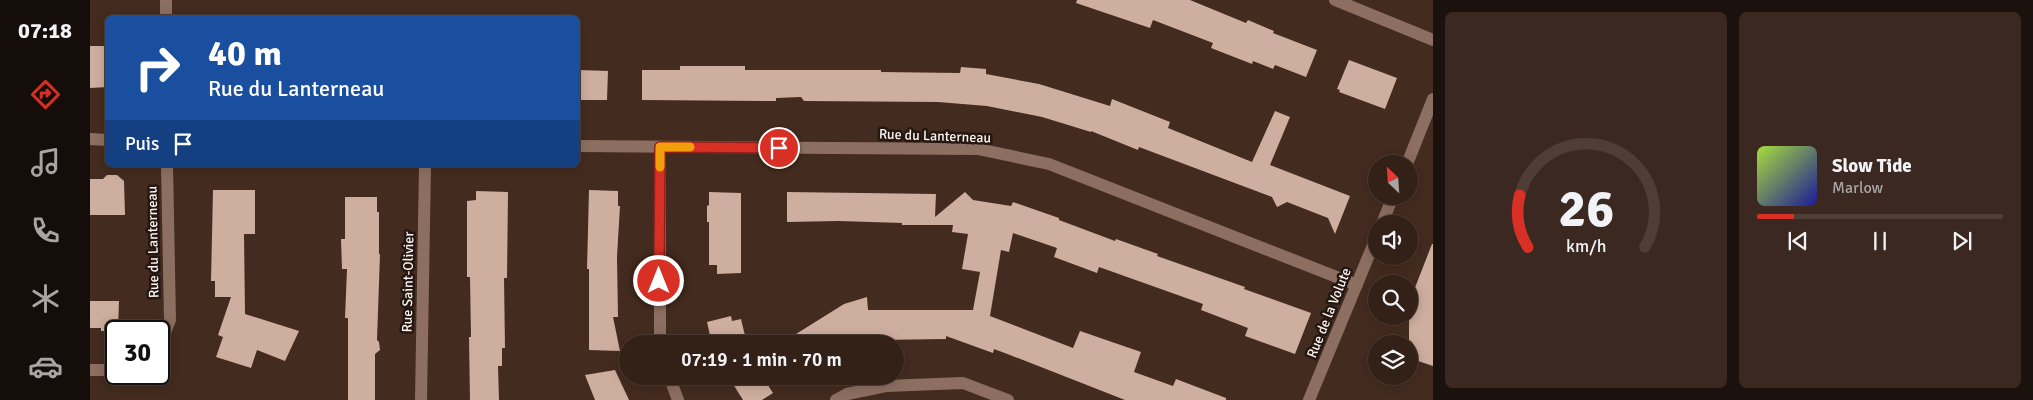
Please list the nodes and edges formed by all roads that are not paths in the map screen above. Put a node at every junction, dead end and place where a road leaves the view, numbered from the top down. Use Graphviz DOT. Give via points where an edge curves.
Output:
graph roads {
  1 [pos="166,0"];
  2 [pos="1335,0"];
  3 [pos="166,15"];
  4 [pos="1433,40"];
  5 [pos="1433,99"];
  6 [pos="90,139"];
  7 [pos="105,140"];
  8 [pos="580,146"];
  9 [pos="660,147"];
  10 [pos="1410,155"];
  11 [pos="167,167"];
  12 [pos="425,167"];
  13 [pos="1368,258"];
  14 [pos="1357,285"];
  15 [pos="170,320"];
  16 [pos="659,335"];
  17 [pos="90,370"];
  18 [pos="105,370"];
  19 [pos="672,385"];
  20 [pos="421,400"];
  21 [pos="678,400"];
  22 [pos="836,400"];
  23 [pos="1008,400"];
  24 [pos="1310,400"];
  1 -- 3 [label="street"];
  2 -- 4 [label="street"];
  5 -- 10 [label="street"];
  6 -- 7 [label="street"];
  8 -- 9 [label="street, Rue du Lanterneau"];
  9 -- 14 [label="street, Rue du Lanterneau" via="978,149 1011,155 1049,164"];
  9 -- 16 [label="street"];
  11 -- 15 [label="street, Rue du Lanterneau"];
  12 -- 20 [label="street, Rue Saint-Olivier"];
  13 -- 14 [label="street, Rue de la Volute"];
  14 -- 24 [label="street, Rue de la Volute"];
  17 -- 18 [label="street"];
  19 -- 21 [label="street"];
  22 -- 23 [label="street" via="846,394 886,386 962,383"];
}
